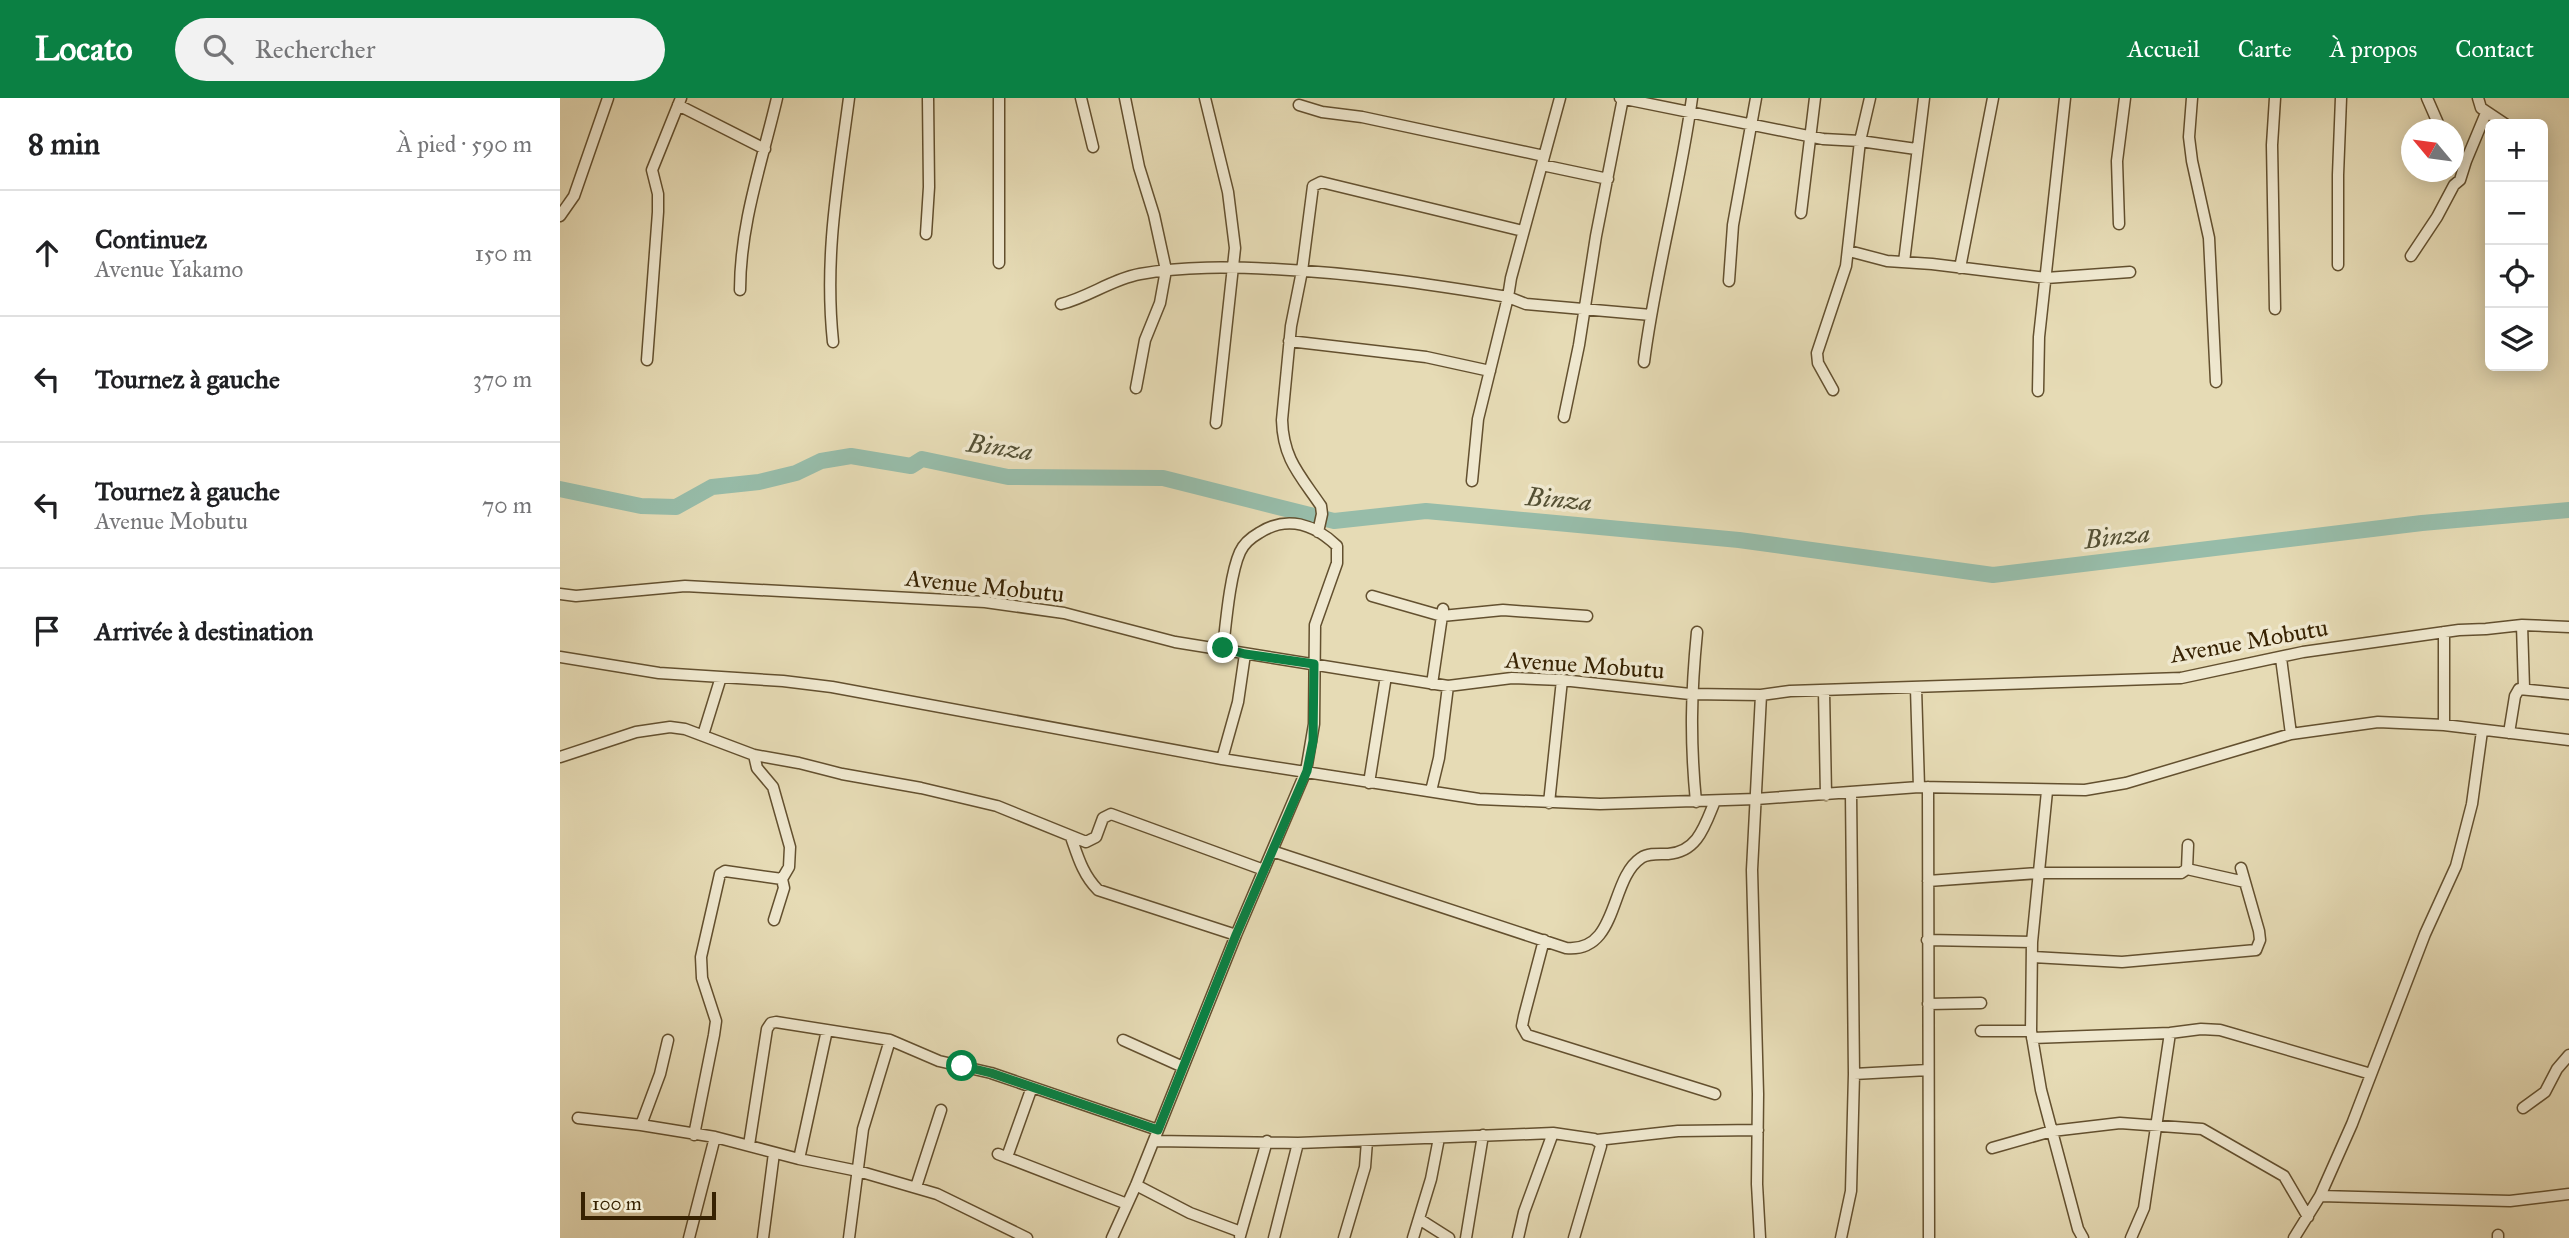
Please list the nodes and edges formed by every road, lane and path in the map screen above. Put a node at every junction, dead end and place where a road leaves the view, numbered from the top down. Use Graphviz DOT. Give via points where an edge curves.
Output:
graph roads {
  1 [pos="608,98"];
  2 [pos="777,98"];
  3 [pos="849,98"];
  4 [pos="928,98"];
  5 [pos="999,98"];
  6 [pos="1081,98"];
  7 [pos="1125,98"];
  8 [pos="1205,98"];
  9 [pos="1560,98"];
  10 [pos="1622,98"];
  11 [pos="1692,98"];
  12 [pos="1756,98"];
  13 [pos="1815,98"];
  14 [pos="1870,98"];
  15 [pos="1924,98"];
  16 [pos="1993,98"];
  17 [pos="2065,98"];
  18 [pos="2125,98"];
  19 [pos="2192,98"];
  20 [pos="2275,98"];
  21 [pos="2341,98"];
  22 [pos="2427,98"];
  23 [pos="2478,98"];
  24 [pos="679,101"];
  25 [pos="1299,105"];
  26 [pos="1690,113"];
  27 [pos="2486,113"];
  28 [pos="2436,119"];
  29 [pos="2496,119"];
  30 [pos="1751,125"];
  31 [pos="1810,136"];
  32 [pos="1860,141"];
  33 [pos="1093,147"];
  34 [pos="765,149"];
  35 [pos="1916,149"];
  36 [pos="1543,161"];
  37 [pos="2466,161"];
  38 [pos="1608,179"];
  39 [pos="1801,213"];
  40 [pos="560,216"];
  41 [pos="2119,224"];
  42 [pos="1523,231"];
  43 [pos="926,234"];
  44 [pos="1849,251"];
  45 [pos="2411,256"];
  46 [pos="1904,262"];
  47 [pos="999,263"];
  48 [pos="2338,265"];
  49 [pos="1234,267"];
  50 [pos="1960,268"];
  51 [pos="1166,270"];
  52 [pos="1302,271"];
  53 [pos="2130,272"];
  54 [pos="2046,278"];
  55 [pos="1729,281"];
  56 [pos="740,290"];
  57 [pos="1508,297"];
  58 [pos="1061,304"];
  59 [pos="1586,307"];
  60 [pos="2275,309"];
  61 [pos="1651,314"];
  62 [pos="1289,341"];
  63 [pos="833,342"];
  64 [pos="648,360"];
  65 [pos="1644,362"];
  66 [pos="1490,371"];
  67 [pos="2216,382"];
  68 [pos="1136,388"];
  69 [pos="1833,390"];
  70 [pos="2038,391"];
  71 [pos="1564,417"];
  72 [pos="1216,423"];
  73 [pos="1472,481"];
  74 [pos="1319,529"];
  75 [pos="560,594"];
  76 [pos="1373,596"];
  77 [pos="1443,613"];
  78 [pos="1587,616"];
  79 [pos="2522,625"];
  80 [pos="2569,627"];
  81 [pos="1697,632"];
  82 [pos="2444,632"];
  83 [pos="1223,648"];
  84 [pos="1245,654"];
  85 [pos="560,657"];
  86 [pos="2281,657"];
  87 [pos="1314,664"];
  88 [pos="1387,676"];
  89 [pos="721,677"];
  90 [pos="1562,680"];
  91 [pos="1432,684"];
  92 [pos="1448,686"];
  93 [pos="1916,688"];
  94 [pos="2524,688"];
  95 [pos="1824,691"];
  96 [pos="1690,694"];
  97 [pos="2569,694"];
  98 [pos="1761,695"];
  99 [pos="2444,725"];
  100 [pos="2482,731"];
  101 [pos="2509,733"];
  102 [pos="2291,734"];
  103 [pos="703,735"];
  104 [pos="2569,740"];
  105 [pos="754,755"];
  106 [pos="560,757"];
  107 [pos="1222,759"];
  108 [pos="1307,771"];
  109 [pos="1369,783"];
  110 [pos="1924,787"];
  111 [pos="1431,791"];
  112 [pos="2047,791"];
  113 [pos="1851,793"];
  114 [pos="1826,795"];
  115 [pos="1756,799"];
  116 [pos="1715,801"];
  117 [pos="1696,802"];
  118 [pos="1549,803"];
  119 [pos="1072,837"];
  120 [pos="2188,845"];
  121 [pos="1272,851"];
  122 [pos="2241,868"];
  123 [pos="2187,869"];
  124 [pos="1264,870"];
  125 [pos="2039,873"];
  126 [pos="782,878"];
  127 [pos="1927,881"];
  128 [pos="2245,882"];
  129 [pos="774,920"];
  130 [pos="1236,935"];
  131 [pos="1544,940"];
  132 [pos="1927,940"];
  133 [pos="2032,942"];
  134 [pos="2033,957"];
  135 [pos="1981,1003"];
  136 [pos="1927,1004"];
  137 [pos="827,1030"];
  138 [pos="1981,1031"];
  139 [pos="2169,1033"];
  140 [pos="2032,1034"];
  141 [pos="668,1040"];
  142 [pos="890,1040"];
  143 [pos="1123,1040"];
  144 [pos="2569,1055"];
  145 [pos="1183,1067"];
  146 [pos="1928,1070"];
  147 [pos="1854,1074"];
  148 [pos="2371,1074"];
  149 [pos="1032,1087"];
  150 [pos="1715,1094"];
  151 [pos="2523,1108"];
  152 [pos="941,1110"];
  153 [pos="578,1118"];
  154 [pos="2158,1124"];
  155 [pos="641,1125"];
  156 [pos="1758,1130"];
  157 [pos="2052,1131"];
  158 [pos="1553,1133"];
  159 [pos="694,1135"];
  160 [pos="1156,1135"];
  161 [pos="1482,1135"];
  162 [pos="715,1137"];
  163 [pos="1438,1138"];
  164 [pos="1597,1140"];
  165 [pos="1267,1141"];
  166 [pos="1367,1141"];
  167 [pos="1298,1143"];
  168 [pos="750,1145"];
  169 [pos="1992,1148"];
  170 [pos="774,1153"];
  171 [pos="799,1159"];
  172 [pos="858,1171"];
  173 [pos="1136,1185"];
  174 [pos="916,1187"];
  175 [pos="2569,1194"];
  176 [pos="2320,1196"];
  177 [pos="1127,1204"];
  178 [pos="2308,1217"];
  179 [pos="1419,1219"];
  180 [pos="1240,1235"];
  181 [pos="689,1238"];
  182 [pos="763,1238"];
  183 [pos="849,1238"];
  184 [pos="1027,1238"];
  185 [pos="1112,1238"];
  186 [pos="1274,1238"];
  187 [pos="1344,1238"];
  188 [pos="1413,1238"];
  189 [pos="1449,1238"];
  190 [pos="1466,1238"];
  191 [pos="1518,1238"];
  192 [pos="1574,1238"];
  193 [pos="1760,1238"];
  194 [pos="1841,1238"];
  195 [pos="1929,1238"];
  196 [pos="2083,1238"];
  197 [pos="2131,1238"];
  198 [pos="2294,1238"];
  1 -- 40 [label="street" via="574,196"];
  2 -- 34 [label="street"];
  3 -- 63 [label="street" via="829,260"];
  4 -- 43 [label="street"];
  5 -- 47 [label="street"];
  6 -- 33 [label="street"];
  7 -- 51 [label="street"];
  8 -- 49 [label="street" via="1232,212"];
  9 -- 36 [label="street"];
  10 -- 26 [label="street"];
  10 -- 38 [label="street"];
  11 -- 26 [label="street"];
  12 -- 30 [label="street"];
  13 -- 31 [label="street"];
  14 -- 32 [label="street"];
  15 -- 35 [label="street"];
  16 -- 50 [label="street"];
  17 -- 54 [label="street"];
  18 -- 41 [label="street" via="2117,161"];
  19 -- 67 [label="street" via="2189,137 2209,238"];
  20 -- 60 [label="street"];
  21 -- 48 [label="street"];
  22 -- 28 [label="street"];
  23 -- 27 [label="street"];
  24 -- 34 [label="street"];
  24 -- 64 [label="street" via="652,170 658,212"];
  25 -- 36 [label="street"];
  26 -- 30 [label="street"];
  26 -- 61 [label="street"];
  27 -- 29 [label="street"];
  27 -- 37 [label="street"];
  30 -- 31 [label="street"];
  30 -- 55 [label="street" via="1732,225"];
  31 -- 32 [label="street"];
  31 -- 39 [label="street"];
  32 -- 35 [label="street"];
  32 -- 44 [label="street"];
  34 -- 56 [label="street" via="744,230"];
  35 -- 46 [label="street"];
  36 -- 38 [label="street"];
  36 -- 42 [label="street"];
  37 -- 45 [label="street" via="2460,180"];
  38 -- 59 [label="street"];
  42 -- 52 [label="street" via="1319,182 1312,190"];
  42 -- 57 [label="street"];
  44 -- 46 [label="street"];
  44 -- 69 [label="street" via="1817,353"];
  46 -- 50 [label="street"];
  49 -- 51 [label="street"];
  49 -- 52 [label="street"];
  49 -- 72 [label="street"];
  50 -- 54 [label="street"];
  51 -- 58 [label="street" via="1121,278"];
  51 -- 68 [label="street"];
  52 -- 57 [label="street" via="1374,276"];
  52 -- 62 [label="street"];
  53 -- 54 [label="street"];
  54 -- 70 [label="street"];
  57 -- 59 [label="street" via="1526,304"];
  57 -- 66 [label="street"];
  59 -- 61 [label="street"];
  59 -- 71 [label="street"];
  61 -- 65 [label="street"];
  62 -- 66 [label="street" via="1426,357"];
  62 -- 74 [label="street" via="1282,434 1290,461 1321,506"];
  66 -- 73 [label="street" via="1478,419"];
  74 -- 83 [label="street" via="1289,522 1267,528 1247,541 1237,560"];
  74 -- 87 [label="street" via="1339,549 1315,625"];
  75 -- 83 [label="street, Avenue Mobutu" via="685,586 985,602 1064,613 1175,642"];
  76 -- 77 [label="street"];
  77 -- 78 [label="street" via="1503,610"];
  77 -- 91 [label="street"];
  79 -- 80 [label="street, Avenue Mobutu"];
  79 -- 82 [label="street, Avenue Mobutu"];
  79 -- 94 [label="street"];
  81 -- 96 [label="street"];
  82 -- 86 [label="street, Avenue Mobutu"];
  82 -- 99 [label="street"];
  83 -- 84 [label="street, Avenue Mobutu"];
  84 -- 87 [label="street, Avenue Mobutu"];
  84 -- 107 [label="street"];
  85 -- 89 [label="street" via="659,674"];
  86 -- 93 [label="street, Avenue Mobutu" via="2181,678"];
  86 -- 102 [label="street"];
  87 -- 88 [label="street, Avenue Mobutu"];
  87 -- 108 [label="street" via="1313,741"];
  88 -- 91 [label="street, Avenue Mobutu"];
  88 -- 109 [label="street"];
  89 -- 103 [label="street"];
  89 -- 107 [label="street" via="832,687"];
  90 -- 92 [label="street, Avenue Mobutu" via="1512,678"];
  90 -- 96 [label="street, Avenue Mobutu"];
  90 -- 118 [label="street"];
  91 -- 92 [label="street, Avenue Mobutu"];
  92 -- 111 [label="street" via="1440,758"];
  93 -- 95 [label="street, Avenue Mobutu"];
  93 -- 110 [label="street"];
  94 -- 97 [label="street"];
  94 -- 101 [label="street" via="2516,692"];
  95 -- 98 [label="street, Avenue Mobutu"];
  95 -- 114 [label="street"];
  96 -- 98 [label="street, Avenue Mobutu"];
  96 -- 117 [label="street"];
  98 -- 115 [label="street"];
  99 -- 100 [label="street"];
  99 -- 102 [label="street" via="2378,722"];
  100 -- 101 [label="street"];
  100 -- 148 [label="street" via="2472,804 2456,866"];
  101 -- 104 [label="street"];
  102 -- 112 [label="street" via="2126,783"];
  103 -- 105 [label="street"];
  103 -- 106 [label="street" via="657,728"];
  105 -- 119 [label="street" via="971,799"];
  105 -- 126 [label="street" via="757,768 773,787 787,831 789,867"];
  107 -- 108 [label="street"];
  108 -- 109 [label="street"];
  108 -- 121 [label="street"];
  109 -- 111 [label="street"];
  110 -- 112 [label="street"];
  110 -- 113 [label="street"];
  110 -- 127 [label="street"];
  111 -- 118 [label="street"];
  112 -- 125 [label="street"];
  113 -- 114 [label="street"];
  113 -- 147 [label="street"];
  114 -- 115 [label="street"];
  115 -- 116 [label="street"];
  115 -- 156 [label="street" via="1752,870"];
  116 -- 117 [label="street"];
  116 -- 131 [label="street" via="1694,844 1674,853 1647,855 1634,864 1594,942 1577,949"];
  117 -- 118 [label="street"];
  119 -- 124 [label="street" via="1091,840 1103,818 1111,814"];
  119 -- 130 [label="street" via="1081,867 1098,890"];
  120 -- 123 [label="street"];
  121 -- 124 [label="street"];
  121 -- 131 [label="street"];
  122 -- 128 [label="street"];
  123 -- 125 [label="street" via="2180,873"];
  123 -- 128 [label="street"];
  124 -- 130 [label="street"];
  125 -- 127 [label="street"];
  125 -- 133 [label="street"];
  126 -- 129 [label="street" via="784,888"];
  126 -- 159 [label="street" via="720,874 701,957 702,978 716,1021"];
  127 -- 132 [label="street"];
  128 -- 134 [label="street" via="2260,940 2250,952 2122,962"];
  130 -- 145 [label="street"];
  131 -- 150 [label="street" via="1522,1026 1527,1035"];
  132 -- 133 [label="street"];
  132 -- 136 [label="street"];
  133 -- 134 [label="street"];
  134 -- 140 [label="street"];
  135 -- 136 [label="street"];
  136 -- 146 [label="street"];
  137 -- 142 [label="street"];
  137 -- 168 [label="street" via="776,1022 769,1026"];
  137 -- 171 [label="street"];
  138 -- 140 [label="street"];
  139 -- 140 [label="street"];
  139 -- 148 [label="street" via="2220,1030"];
  139 -- 154 [label="street"];
  140 -- 157 [label="street"];
  141 -- 155 [label="street"];
  142 -- 149 [label="street" via="939,1060"];
  142 -- 172 [label="street" via="863,1129"];
  143 -- 145 [label="street"];
  144 -- 151 [label="street" via="2545,1093"];
  145 -- 160 [label="street"];
  146 -- 147 [label="street"];
  146 -- 195 [label="street"];
  147 -- 194 [label="street" via="1851,1191"];
  148 -- 176 [label="street"];
  149 -- 160 [label="street"];
  149 -- 177 [label="street" via="1002,1156"];
  152 -- 174 [label="street"];
  153 -- 155 [label="street"];
  154 -- 157 [label="street"];
  154 -- 178 [label="street" via="2202,1129 2284,1176"];
  154 -- 197 [label="street" via="2144,1208"];
  155 -- 159 [label="street"];
  156 -- 164 [label="street" via="1678,1131"];
  156 -- 193 [label="street"];
  157 -- 169 [label="street"];
  157 -- 196 [label="street"];
  158 -- 161 [label="street"];
  158 -- 164 [label="street"];
  158 -- 191 [label="street"];
  159 -- 162 [label="street"];
  160 -- 165 [label="street"];
  160 -- 173 [label="street"];
  161 -- 163 [label="street"];
  161 -- 190 [label="street"];
  162 -- 168 [label="street"];
  162 -- 181 [label="street"];
  163 -- 166 [label="street"];
  163 -- 179 [label="street"];
  164 -- 192 [label="street" via="1601,1146"];
  165 -- 167 [label="street"];
  165 -- 180 [label="street"];
  166 -- 167 [label="street"];
  166 -- 187 [label="street" via="1365,1167"];
  167 -- 186 [label="street"];
  168 -- 170 [label="street"];
  170 -- 171 [label="street"];
  170 -- 182 [label="street"];
  171 -- 172 [label="street"];
  172 -- 174 [label="street"];
  172 -- 183 [label="street"];
  173 -- 177 [label="street"];
  173 -- 180 [label="street"];
  174 -- 184 [label="street"];
  175 -- 176 [label="street" via="2510,1201"];
  176 -- 178 [label="street"];
  177 -- 185 [label="street"];
  178 -- 198 [label="street"];
  179 -- 188 [label="street"];
  179 -- 189 [label="street"];
}
